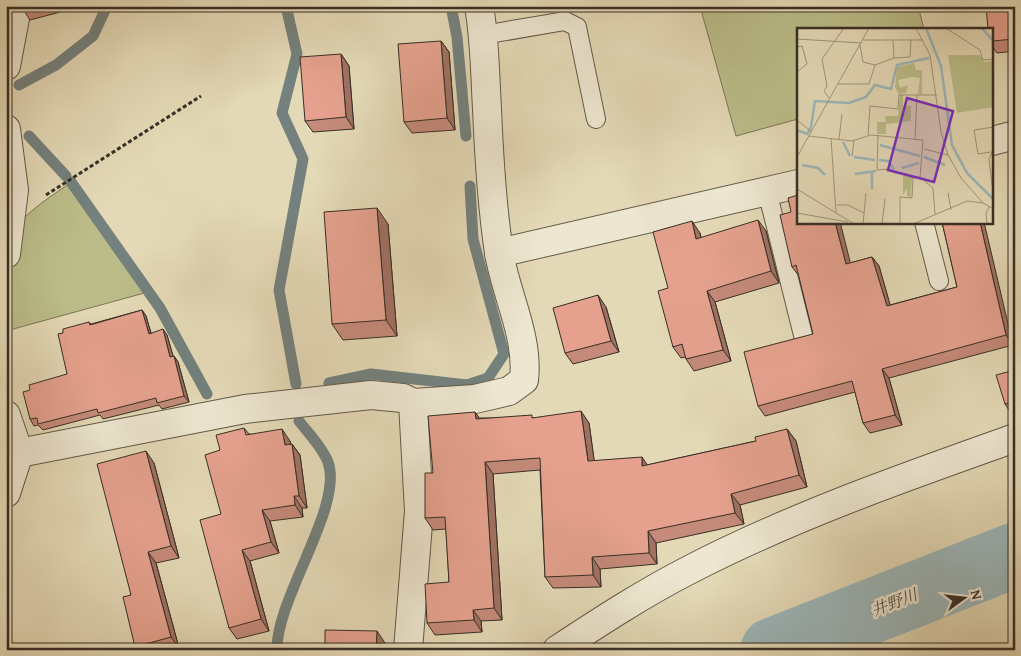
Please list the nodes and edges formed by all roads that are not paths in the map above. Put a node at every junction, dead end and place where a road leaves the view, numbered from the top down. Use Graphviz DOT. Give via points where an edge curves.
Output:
graph roads {
  1 [pos="10,6"];
  2 [pos="479,6"];
  3 [pos="483,35"];
  4 [pos="6,66"];
  5 [pos="596,119"];
  6 [pos="6,129"];
  7 [pos="1015,135"];
  8 [pos="994,140"];
  9 [pos="797,184"];
  10 [pos="767,191"];
  11 [pos="925,224"];
  12 [pos="499,253"];
  13 [pos="6,254"];
  14 [pos="939,281"];
  15 [pos="803,335"];
  16 [pos="412,403"];
  17 [pos="6,415"];
  18 [pos="1015,438"];
  19 [pos="19,453"];
  20 [pos="6,493"];
  21 [pos="408,650"];
  22 [pos="557,650"];
  1 -- 4 [label="street" via="14,18"];
  2 -- 3 [label="street"];
  3 -- 5 [label="lane" via="565,21 577,27"];
  3 -- 12 [label="street" via="488,143"];
  6 -- 13 [label="street" via="14,190"];
  7 -- 8 [label="street"];
  9 -- 10 [label="street"];
  10 -- 12 [label="street"];
  10 -- 15 [label="lane"];
  11 -- 14 [label="lane"];
  12 -- 16 [label="street" via="523,346 524,380 509,391 492,395"];
  16 -- 19 [label="street" via="402,398 371,395 245,409"];
  16 -- 21 [label="street" via="419,511"];
  17 -- 19 [label="street"];
  18 -- 22 [label="street" via="823,509 691,569"];
  19 -- 20 [label="street"];
}
